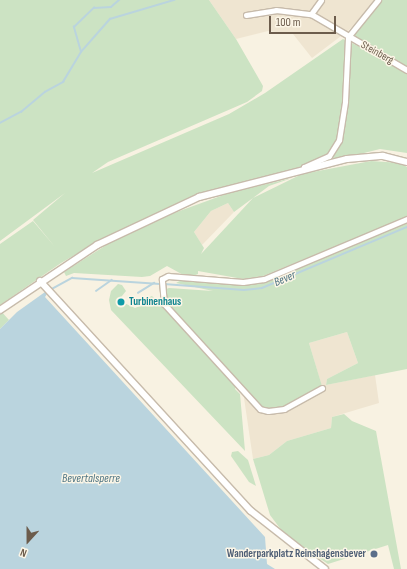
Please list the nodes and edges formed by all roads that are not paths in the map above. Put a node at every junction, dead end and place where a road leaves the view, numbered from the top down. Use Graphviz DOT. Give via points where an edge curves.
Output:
graph roads {
  1 [pos="320,0"];
  2 [pos="378,0"];
  3 [pos="311,14"];
  4 [pos="246,15"];
  5 [pos="348,37"];
  6 [pos="407,70"];
  7 [pos="407,162"];
  8 [pos="303,170"];
  9 [pos="407,219"];
  10 [pos="40,281"];
  11 [pos="0,310"];
  12 [pos="322,388"];
  13 [pos="325,569"];
  1 -- 3 [label="street"];
  2 -- 5 [label="street"];
  3 -- 4 [label="street" via="276,10"];
  3 -- 5 [label="street, Steinberg"];
  5 -- 6 [label="street, Steinberg"];
  5 -- 8 [label="street" via="346,101 339,140 329,156 304,167"];
  7 -- 8 [label="street" via="392,157 372,156 347,159"];
  8 -- 10 [label="street" via="199,197 109,239"];
  9 -- 12 [label="street" via="264,279 243,282 168,276 162,280 164,304 260,409 284,409"];
  10 -- 11 [label="street"];
  10 -- 13 [label="street" via="251,511"];
}
